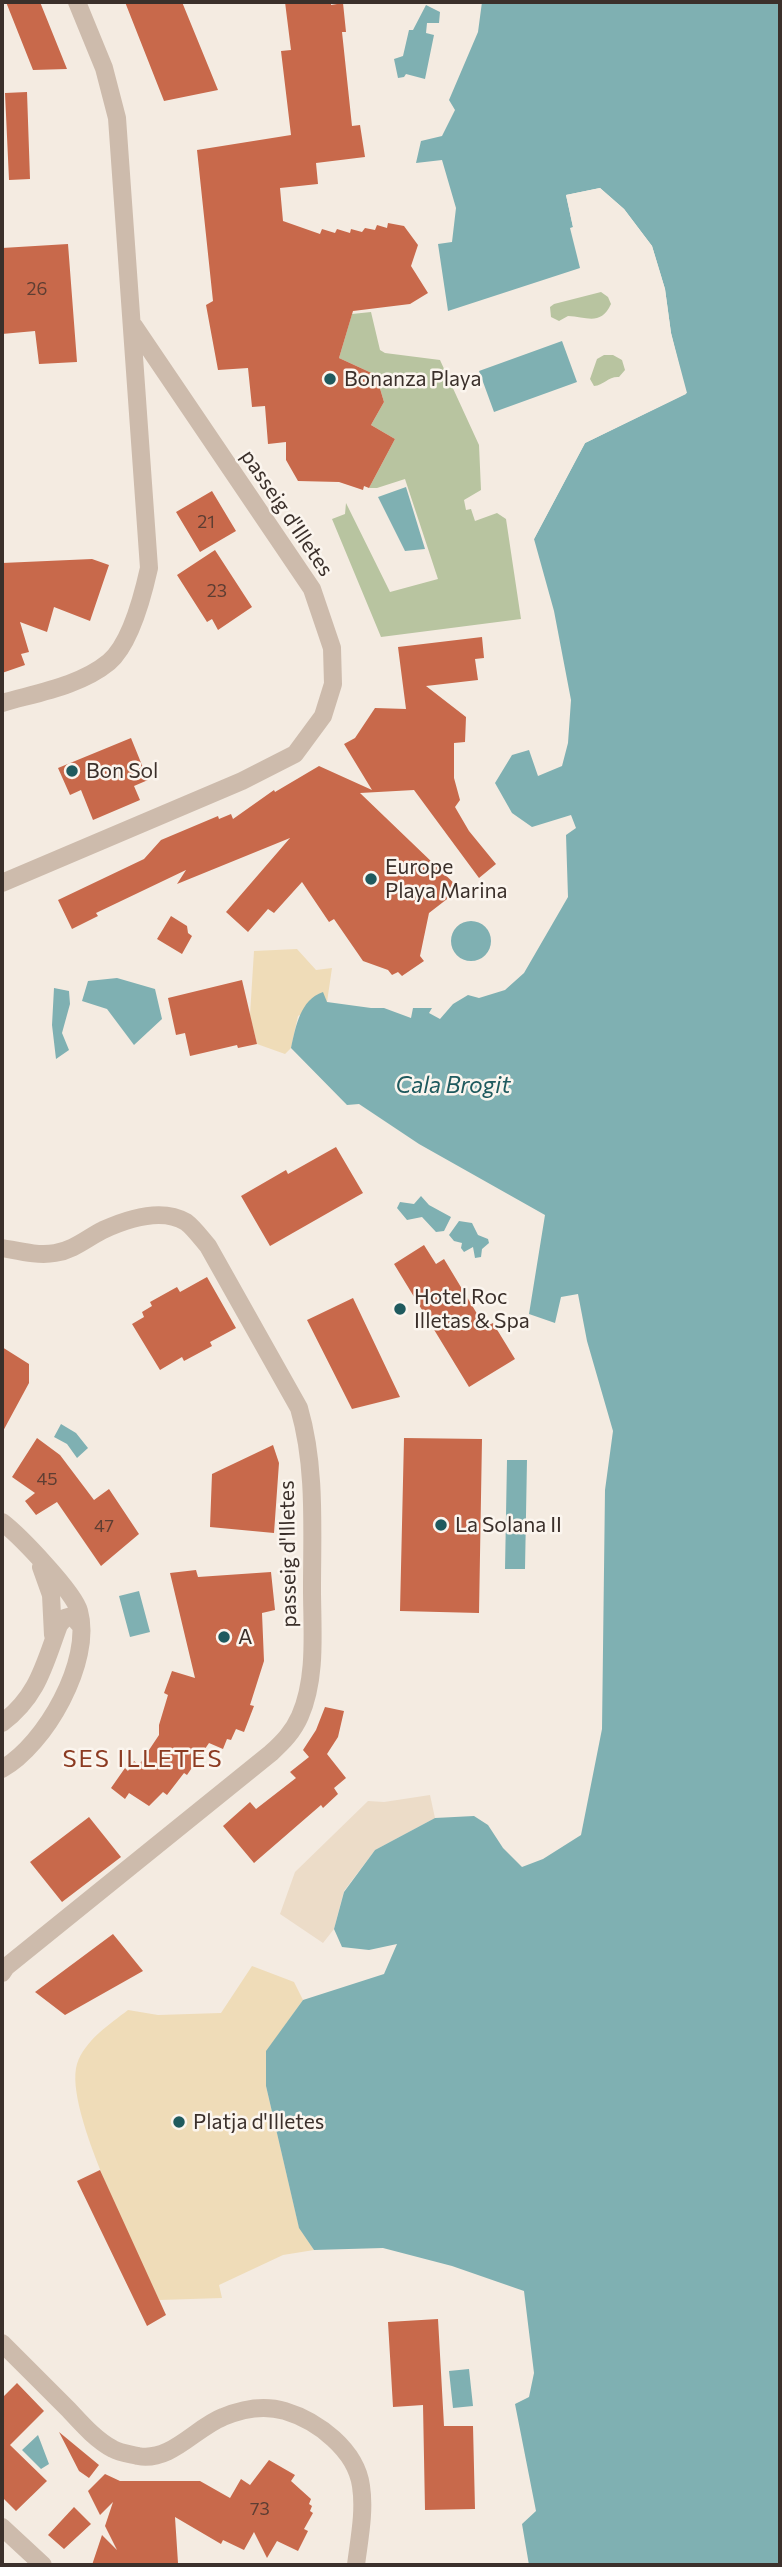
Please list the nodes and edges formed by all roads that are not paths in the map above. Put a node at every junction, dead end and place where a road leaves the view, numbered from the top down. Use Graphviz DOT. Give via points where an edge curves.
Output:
graph roads {
  1 [pos="77,2"];
  2 [pos="134,326"];
  3 [pos="2,703"];
  4 [pos="2,883"];
  5 [pos="2,1248"];
  6 [pos="2,1522"];
  7 [pos="36,1557"];
  8 [pos="81,1626"];
  9 [pos="53,1642"];
  10 [pos="2,1723"];
  11 [pos="2,1769"];
  12 [pos="2,1973"];
  13 [pos="2,2343"];
  14 [pos="2,2527"];
  15 [pos="43,2565"];
  16 [pos="356,2565"];
  1 -- 2 [label="street, passeig d'Illetes" via="115,104"];
  2 -- 3 [label="street, passeig d'Illetes" via="149,568 134,621 110,661 98,669"];
  2 -- 4 [label="street, passeig d'Illetes" via="312,589 332,648 333,684 323,716 295,754 229,787"];
  5 -- 12 [label="street, passeig d'Illetes" via="54,1254 130,1220 159,1215 188,1223 208,1246 299,1408 306,1431 312,1498 312,1566 310,1676 301,1714 290,1734"];
  6 -- 7 [label="street"];
  7 -- 8 [label="street" via="79,1609"];
  7 -- 9 [label="street" via="51,1595"];
  8 -- 9 [label="street" via="72,1616 65,1618"];
  8 -- 11 [label="street" via="78,1657 52,1717"];
  9 -- 10 [label="street" via="39,1681"];
  13 -- 16 [label="street" via="114,2450 141,2457 170,2451 201,2428 245,2410 284,2411 304,2420 341,2446 356,2471 361,2486 361,2525"];
  14 -- 15 [label="street"];
}
